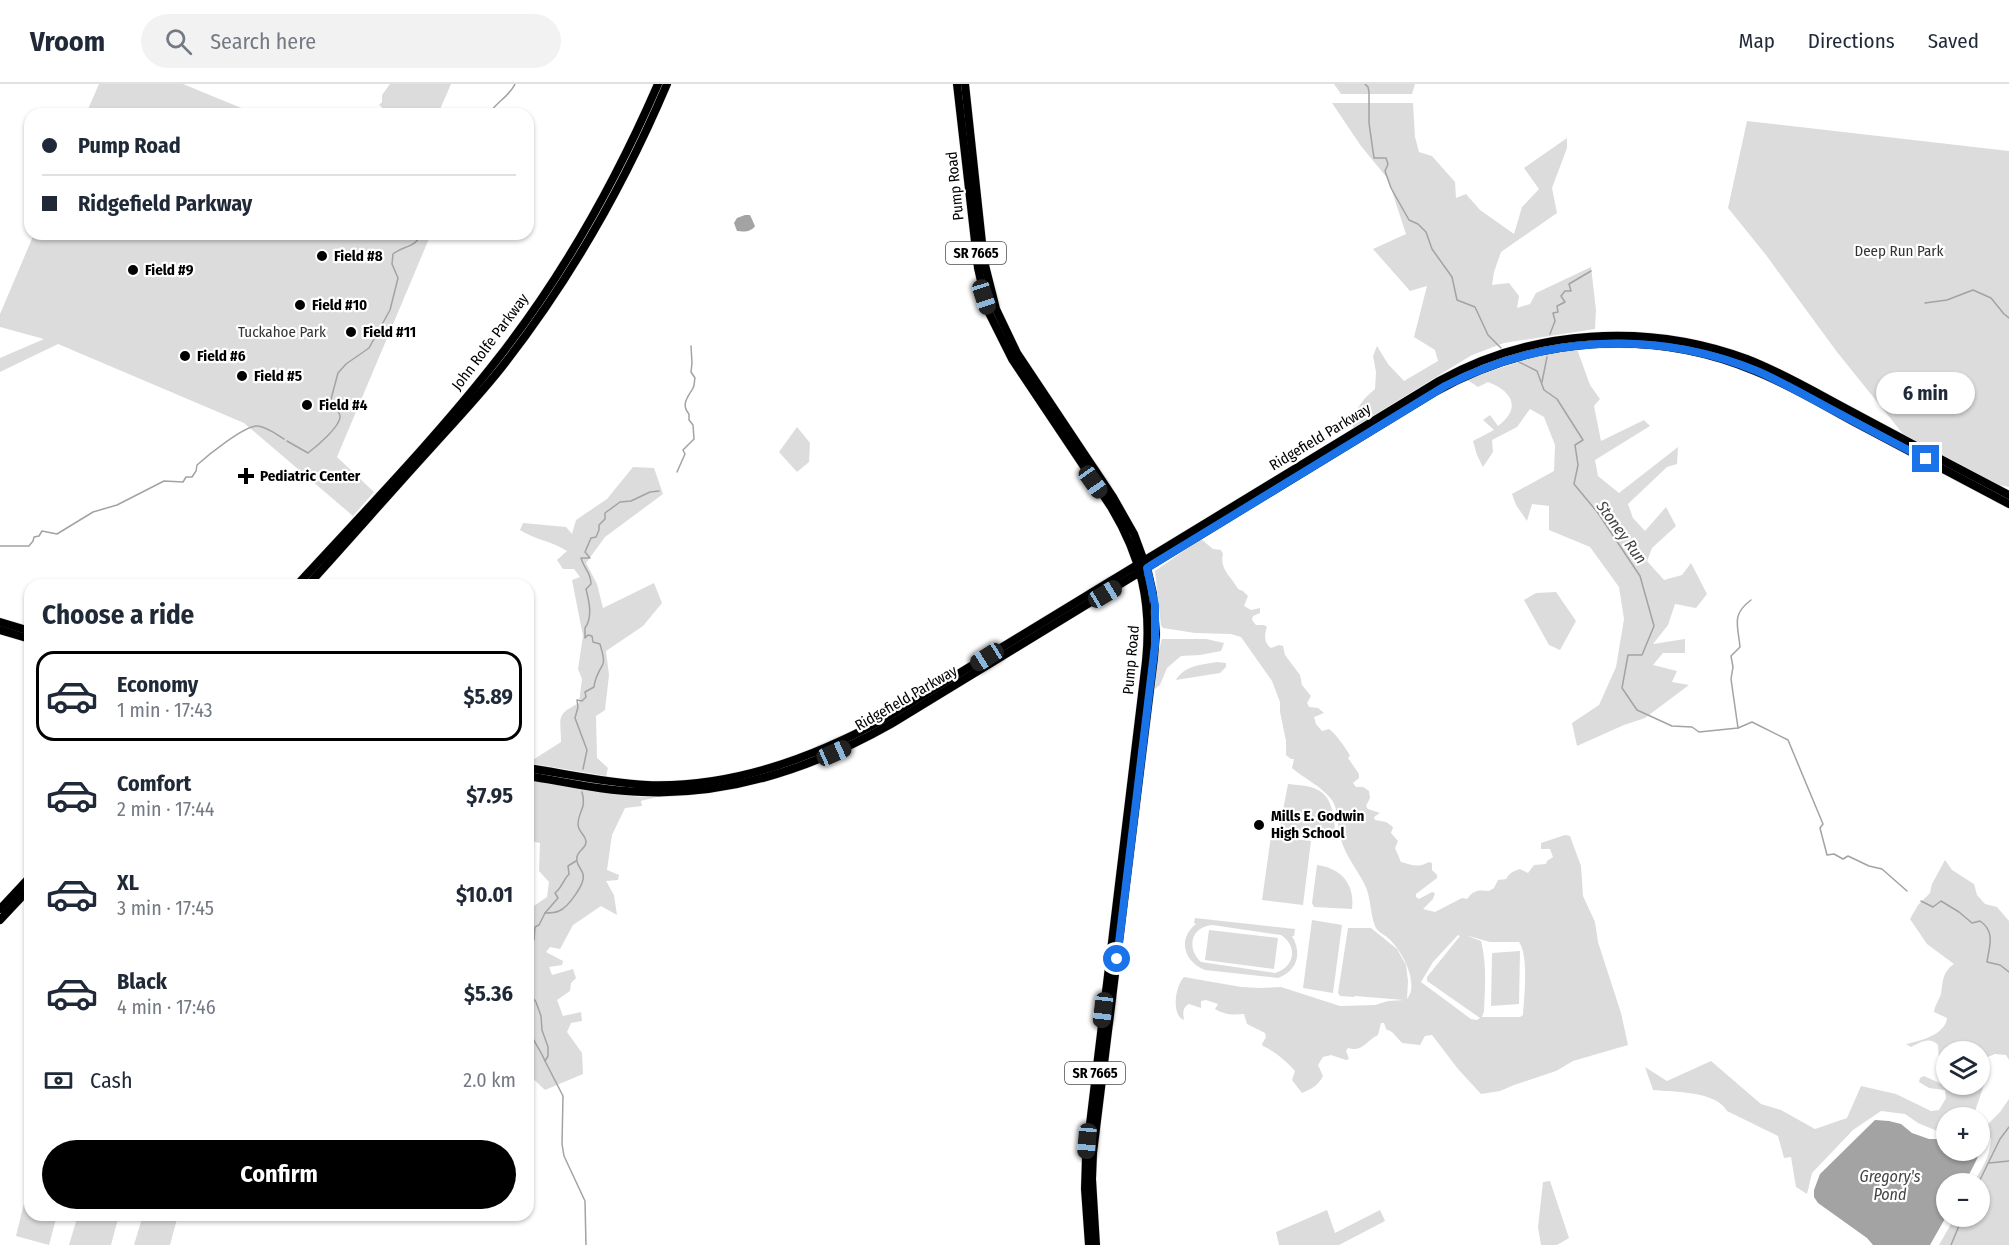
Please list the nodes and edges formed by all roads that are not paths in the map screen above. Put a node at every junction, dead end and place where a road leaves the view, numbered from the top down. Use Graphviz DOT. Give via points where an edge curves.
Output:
graph roads {
  1 [pos="658,84"];
  2 [pos="667,84"];
  3 [pos="957,84"];
  4 [pos="965,84"];
  5 [pos="2009,495"];
  6 [pos="2009,504"];
  7 [pos="1143,566"];
  8 [pos="302,579"];
  9 [pos="313,579"];
  10 [pos="0,622"];
  11 [pos="24,629"];
  12 [pos="0,630"];
  13 [pos="24,637"];
  14 [pos="534,769"];
  15 [pos="534,777"];
  16 [pos="24,883"];
  17 [pos="24,894"];
  18 [pos="0,909"];
  19 [pos="0,920"];
  20 [pos="1089,1245"];
  21 [pos="1096,1245"];
  1 -- 8 [label="main road, John Rolfe Parkway" via="596,213 511,342"];
  2 -- 9 [label="main road, John Rolfe Parkway" via="614,196 532,326 485,387"];
  3 -- 7 [label="main road, Pump Road / SR 7665" via="978,268 988,311 1012,359 1119,521"];
  4 -- 7 [label="main road, Pump Road / SR 7665" via="984,261 996,309 1017,353 1125,517"];
  5 -- 7 [label="main road, Ridgefield Parkway" via="1791,379 1745,359 1666,339 1628,335 1581,337 1515,349 1444,378"];
  6 -- 7 [label="main road, Ridgefield Parkway" via="1750,369 1718,357 1670,347 1591,344 1524,355 1452,383"];
  7 -- 14 [label="main road, Ridgefield Parkway" via="884,720 785,763 727,779 670,785 611,782"];
  7 -- 15 [label="main road, Ridgefield Parkway" via="886,727 843,749 780,773 717,788 657,792"];
  7 -- 20 [label="main road, Pump Road / SR 7665" via="1148,646 1087,1141"];
  7 -- 21 [label="main road, Pump Road / SR 7665" via="1155,605 1155,645 1093,1153"];
  10 -- 11 [label="main road"];
  12 -- 13 [label="main road"];
  16 -- 18 [label="main road"];
  17 -- 19 [label="main road"];
}
